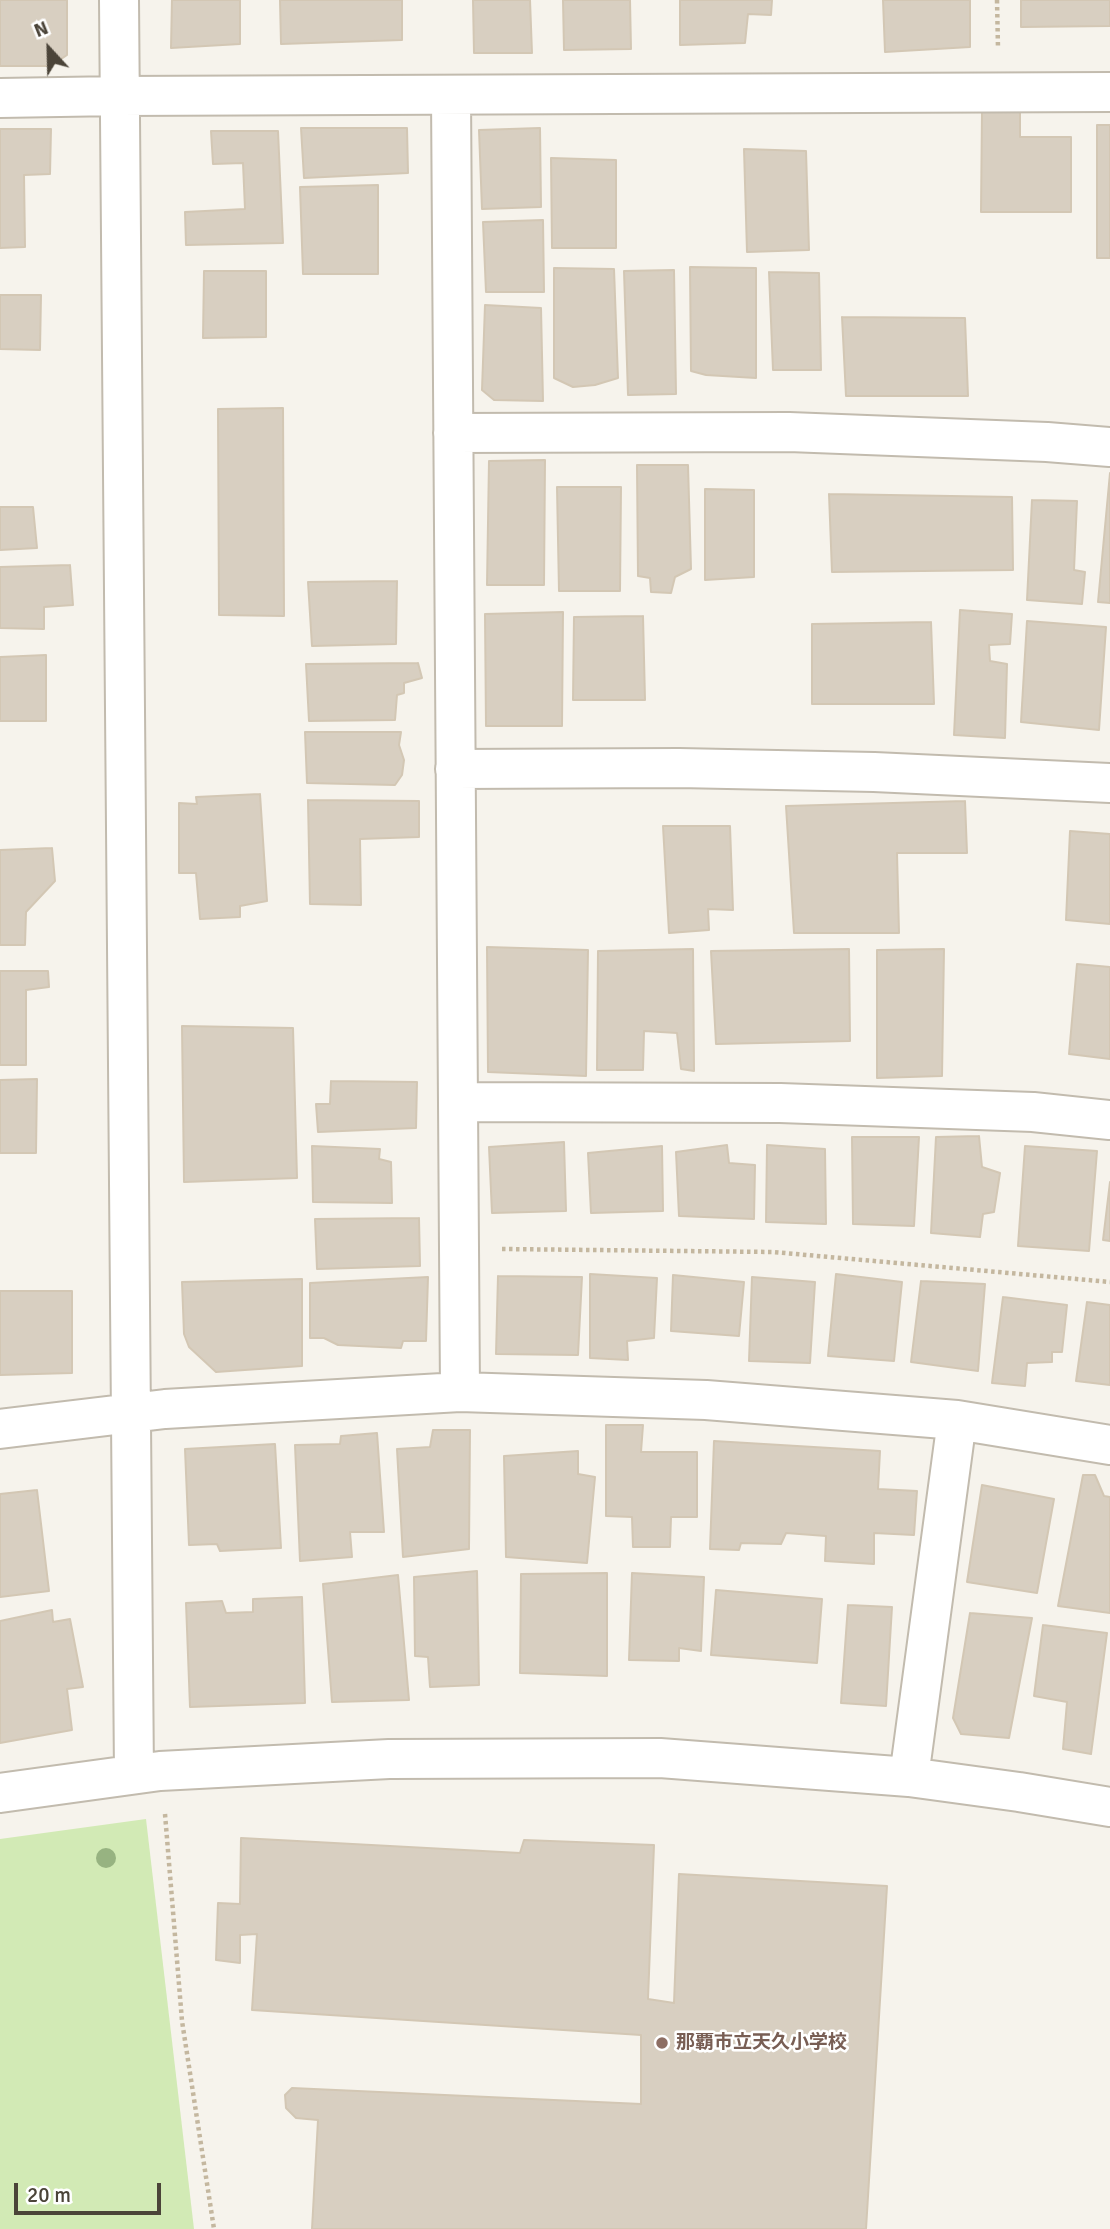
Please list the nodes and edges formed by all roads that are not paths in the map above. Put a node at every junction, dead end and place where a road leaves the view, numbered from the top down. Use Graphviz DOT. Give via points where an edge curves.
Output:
graph roads {
  1 [pos="119,0"];
  2 [pos="1110,92"];
  3 [pos="119,96"];
  4 [pos="451,96"];
  5 [pos="0,98"];
  6 [pos="453,433"];
  7 [pos="1110,447"];
  8 [pos="455,769"];
  9 [pos="1110,783"];
  10 [pos="458,1102"];
  11 [pos="1110,1120"];
  12 [pos="460,1392"];
  13 [pos="131,1413"];
  14 [pos="957,1420"];
  15 [pos="0,1429"];
  16 [pos="1110,1445"];
  17 [pos="147,1772"];
  18 [pos="909,1777"];
  19 [pos="0,1793"];
  20 [pos="1110,1807"];
  1 -- 3 [label="street"];
  2 -- 4 [label="street"];
  3 -- 4 [label="street"];
  3 -- 5 [label="street"];
  3 -- 13 [label="street"];
  4 -- 6 [label="street"];
  6 -- 7 [label="street" via="789,432"];
  6 -- 8 [label="street"];
  8 -- 9 [label="street" via="874,772"];
  8 -- 10 [label="street"];
  10 -- 11 [label="street" via="793,1104 1033,1112"];
  10 -- 12 [label="street"];
  12 -- 13 [label="street"];
  12 -- 14 [label="street" via="706,1400"];
  13 -- 15 [label="street"];
  13 -- 17 [label="street"];
  14 -- 16 [label="street"];
  14 -- 18 [label="street"];
  17 -- 18 [label="street" via="389,1759 660,1758"];
  17 -- 19 [label="street"];
  18 -- 20 [label="street"];
}
